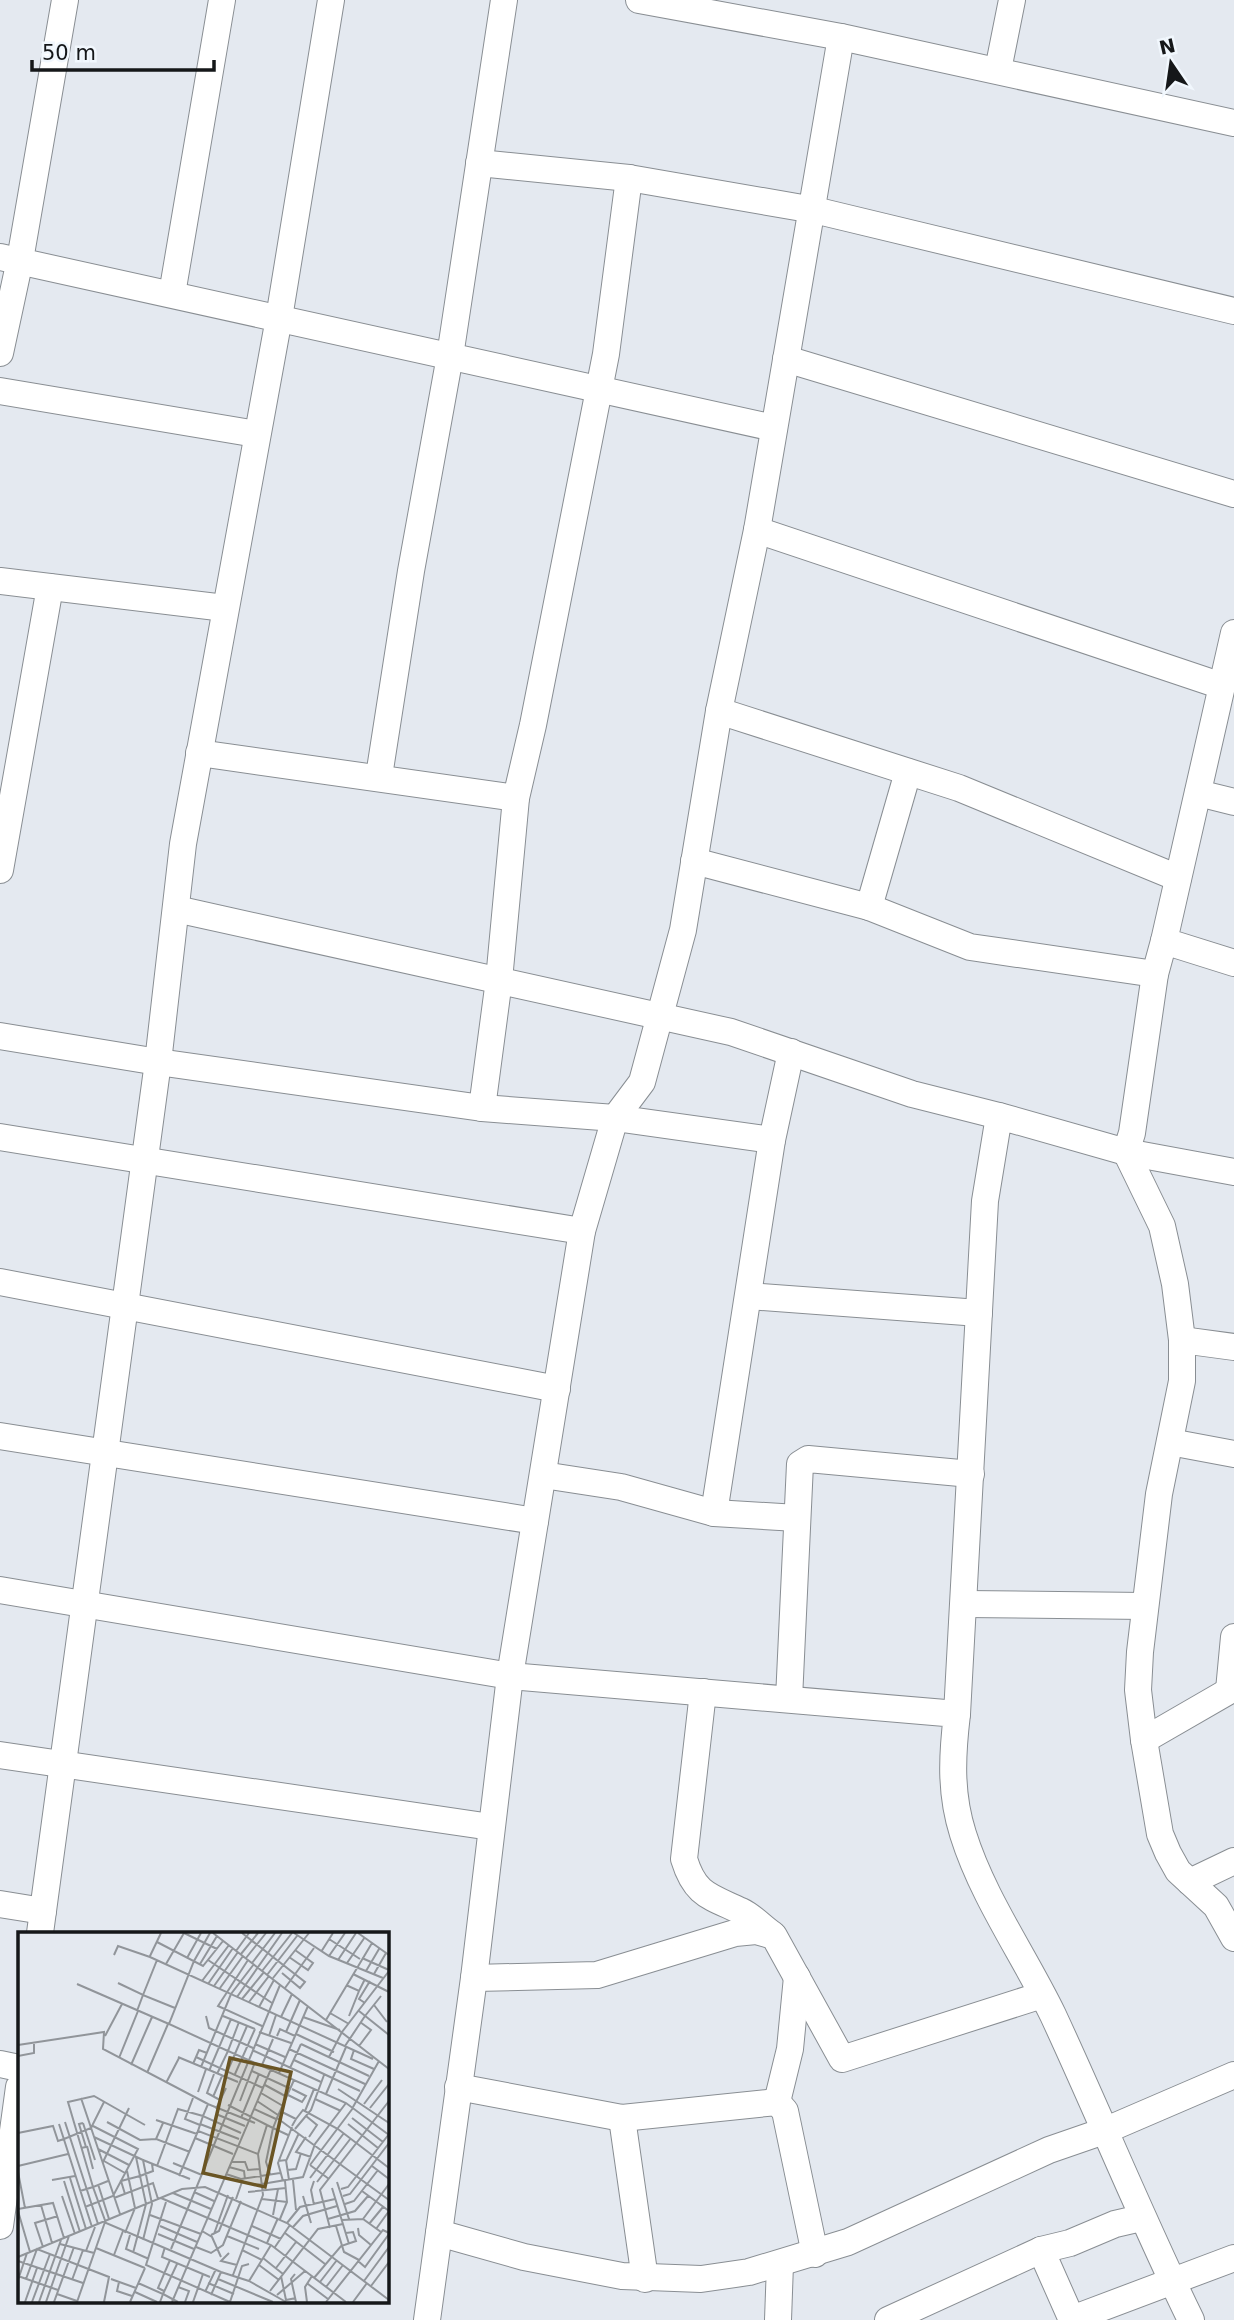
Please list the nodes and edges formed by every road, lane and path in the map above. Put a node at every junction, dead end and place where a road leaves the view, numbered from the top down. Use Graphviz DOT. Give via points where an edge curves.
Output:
graph roads {
  1 [pos="65,0"];
  2 [pos="222,0"];
  3 [pos="331,0"];
  4 [pos="504,0"];
  5 [pos="641,0"];
  6 [pos="1012,0"];
  7 [pos="841,37"];
  8 [pos="998,70"];
  9 [pos="1234,123"];
  10 [pos="479,163"];
  11 [pos="629,178"];
  12 [pos="814,210"];
  13 [pos="10,259"];
  14 [pos="172,294"];
  15 [pos="1234,311"];
  16 [pos="279,318"];
  17 [pos="0,353"];
  18 [pos="450,356"];
  19 [pos="786,359"];
  20 [pos="598,389"];
  21 [pos="0,391"];
  22 [pos="774,428"];
  23 [pos="256,434"];
  24 [pos="1234,494"];
  25 [pos="757,530"];
  26 [pos="0,581"];
  27 [pos="50,587"];
  28 [pos="225,608"];
  29 [pos="1234,635"];
  30 [pos="1222,686"];
  31 [pos="719,711"];
  32 [pos="199,753"];
  33 [pos="908,772"];
  34 [pos="379,776"];
  35 [pos="1198,793"];
  36 [pos="516,798"];
  37 [pos="1234,802"];
  38 [pos="1,858"];
  39 [pos="694,861"];
  40 [pos="1178,878"];
  41 [pos="869,907"];
  42 [pos="176,909"];
  43 [pos="1164,941"];
  44 [pos="1234,963"];
  45 [pos="1155,974"];
  46 [pos="499,980"];
  47 [pos="659,1016"];
  48 [pos="0,1036"];
  49 [pos="791,1052"];
  50 [pos="158,1062"];
  51 [pos="482,1108"];
  52 [pos="999,1116"];
  53 [pos="615,1118"];
  54 [pos="0,1137"];
  55 [pos="772,1140"];
  56 [pos="1126,1152"];
  57 [pos="145,1160"];
  58 [pos="1234,1172"];
  59 [pos="582,1231"];
  60 [pos="0,1282"];
  61 [pos="749,1296"];
  62 [pos="125,1306"];
  63 [pos="979,1313"];
  64 [pos="1182,1340"];
  65 [pos="1234,1347"];
  66 [pos="557,1389"];
  67 [pos="0,1436"];
  68 [pos="1170,1442"];
  69 [pos="107,1454"];
  70 [pos="1234,1454"];
  71 [pos="971,1474"];
  72 [pos="542,1475"];
  73 [pos="715,1513"];
  74 [pos="797,1517"];
  75 [pos="535,1521"];
  76 [pos="0,1590"];
  77 [pos="965,1604"];
  78 [pos="86,1605"];
  79 [pos="1145,1606"];
  80 [pos="1234,1637"];
  81 [pos="510,1676"];
  82 [pos="1232,1689"];
  83 [pos="703,1692"];
  84 [pos="789,1699"];
  85 [pos="957,1714"];
  86 [pos="1144,1740"];
  87 [pos="0,1755"];
  88 [pos="64,1766"];
  89 [pos="491,1828"];
  90 [pos="1234,1861"];
  91 [pos="1190,1882"];
  92 [pos="0,1904"];
  93 [pos="42,1922"];
  94 [pos="774,1936"];
  95 [pos="1234,1938"];
  96 [pos="797,1977"];
  97 [pos="474,1978"];
  98 [pos="1042,1995"];
  99 [pos="0,2064"];
  100 [pos="18,2068"];
  101 [pos="1234,2075"];
  102 [pos="458,2087"];
  103 [pos="18,2094"];
  104 [pos="777,2102"];
  105 [pos="622,2118"];
  106 [pos="1104,2131"];
  107 [pos="1141,2218"];
  108 [pos="0,2220"];
  109 [pos="439,2233"];
  110 [pos="1041,2250"];
  111 [pos="816,2254"];
  112 [pos="1234,2258"];
  113 [pos="780,2264"];
  114 [pos="645,2278"];
  115 [pos="1173,2283"];
  116 [pos="1072,2319"];
  117 [pos="427,2320"];
  118 [pos="778,2320"];
  119 [pos="888,2320"];
  120 [pos="1191,2320"];
  1 -- 13 [label="street"];
  2 -- 14 [label="street"];
  3 -- 16 [label="street"];
  4 -- 10 [label="street"];
  5 -- 7 [label="street"];
  6 -- 8 [label="street"];
  7 -- 8 [label="street"];
  7 -- 12 [label="street"];
  8 -- 9 [label="street"];
  10 -- 11 [label="street"];
  10 -- 18 [label="street"];
  11 -- 12 [label="street"];
  11 -- 20 [label="street"];
  12 -- 15 [label="street"];
  12 -- 19 [label="street"];
  13 -- 14 [label="street"];
  13 -- 17 [label="street"];
  14 -- 16 [label="street"];
  16 -- 18 [label="street"];
  16 -- 23 [label="street"];
  18 -- 20 [label="street"];
  18 -- 34 [label="street"];
  19 -- 22 [label="street"];
  19 -- 24 [label="street"];
  20 -- 22 [label="street"];
  20 -- 36 [label="street"];
  21 -- 23 [label="street"];
  22 -- 25 [label="street"];
  23 -- 28 [label="street"];
  25 -- 30 [label="street"];
  25 -- 31 [label="street"];
  26 -- 27 [label="street"];
  27 -- 28 [label="street"];
  27 -- 38 [label="street"];
  28 -- 32 [label="street"];
  29 -- 30 [label="street"];
  30 -- 35 [label="street"];
  31 -- 33 [label="street"];
  31 -- 39 [label="street"];
  32 -- 34 [label="street"];
  32 -- 42 [label="street"];
  33 -- 40 [label="street" via="959,788"];
  33 -- 41 [label="street"];
  34 -- 36 [label="street"];
  35 -- 37 [label="street"];
  35 -- 40 [label="street"];
  36 -- 46 [label="street"];
  39 -- 41 [label="street"];
  39 -- 47 [label="street" via="683,930"];
  40 -- 43 [label="street"];
  41 -- 45 [label="street" via="970,947"];
  42 -- 46 [label="street"];
  42 -- 50 [label="street"];
  43 -- 44 [label="street"];
  43 -- 45 [label="street"];
  45 -- 56 [label="street"];
  46 -- 47 [label="street"];
  46 -- 51 [label="street"];
  47 -- 49 [label="street" via="731,1032"];
  47 -- 53 [label="street" via="642,1082"];
  48 -- 50 [label="street"];
  49 -- 52 [label="street" via="912,1094"];
  49 -- 55 [label="street"];
  50 -- 51 [label="street"];
  50 -- 57 [label="street"];
  51 -- 53 [label="street"];
  52 -- 56 [label="street"];
  52 -- 63 [label="street" via="985,1201"];
  53 -- 55 [label="street"];
  53 -- 59 [label="street"];
  54 -- 57 [label="street"];
  55 -- 61 [label="street"];
  56 -- 58 [label="street"];
  56 -- 64 [label="street" via="1162,1226"];
  57 -- 59 [label="street"];
  57 -- 62 [label="street"];
  59 -- 66 [label="street"];
  60 -- 62 [label="street"];
  61 -- 63 [label="street"];
  61 -- 73 [label="street"];
  62 -- 66 [label="street"];
  62 -- 69 [label="street"];
  63 -- 71 [label="street"];
  64 -- 65 [label="street"];
  64 -- 68 [label="street" via="1182,1381"];
  66 -- 72 [label="street"];
  67 -- 69 [label="street"];
  68 -- 70 [label="street"];
  68 -- 79 [label="street"];
  69 -- 75 [label="street"];
  69 -- 78 [label="street"];
  71 -- 74 [label="street" via="808,1459 797,1473"];
  71 -- 77 [label="street"];
  72 -- 73 [label="street" via="621,1487"];
  72 -- 75 [label="street"];
  73 -- 74 [label="street"];
  74 -- 84 [label="street"];
  75 -- 81 [label="street"];
  76 -- 78 [label="street"];
  77 -- 79 [label="street"];
  77 -- 85 [label="street"];
  78 -- 81 [label="street"];
  78 -- 88 [label="street"];
  79 -- 86 [label="street" via="1138,1689"];
  80 -- 82 [label="street"];
  81 -- 83 [label="street"];
  81 -- 89 [label="street"];
  82 -- 86 [label="street"];
  83 -- 84 [label="street"];
  83 -- 94 [label="street" via="684,1858 690,1880 715,1901 744,1912"];
  84 -- 85 [label="street"];
  85 -- 98 [label="street" via="951,1759 963,1836"];
  86 -- 91 [label="street" via="1160,1834 1178,1871"];
  87 -- 88 [label="street"];
  88 -- 89 [label="street"];
  88 -- 93 [label="street"];
  89 -- 97 [label="street"];
  90 -- 91 [label="street"];
  91 -- 95 [label="street" via="1216,1906"];
  92 -- 93 [label="street"];
  94 -- 96 [label="street"];
  94 -- 97 [label="street" via="756,1931 735,1933 597,1975"];
  96 -- 98 [label="street" via="842,2059"];
  96 -- 104 [label="street" via="790,2049"];
  97 -- 102 [label="street"];
  98 -- 106 [label="street"];
  99 -- 100 [label="street"];
  101 -- 106 [label="street"];
  102 -- 105 [label="street"];
  102 -- 109 [label="street"];
  103 -- 108 [label="street"];
  104 -- 105 [label="street"];
  104 -- 111 [label="street" via="785,2111"];
  105 -- 114 [label="street"];
  106 -- 107 [label="street"];
  106 -- 111 [label="street" via="1049,2150"];
  107 -- 110 [label="street"];
  107 -- 115 [label="street"];
  109 -- 114 [label="street" via="583,2270"];
  109 -- 117 [label="street"];
  110 -- 116 [label="street"];
  110 -- 119 [label="street"];
  111 -- 113 [label="street"];
  112 -- 115 [label="street"];
  113 -- 114 [label="street" via="701,2279"];
  113 -- 118 [label="street"];
  115 -- 116 [label="street"];
  115 -- 120 [label="street"];
}
